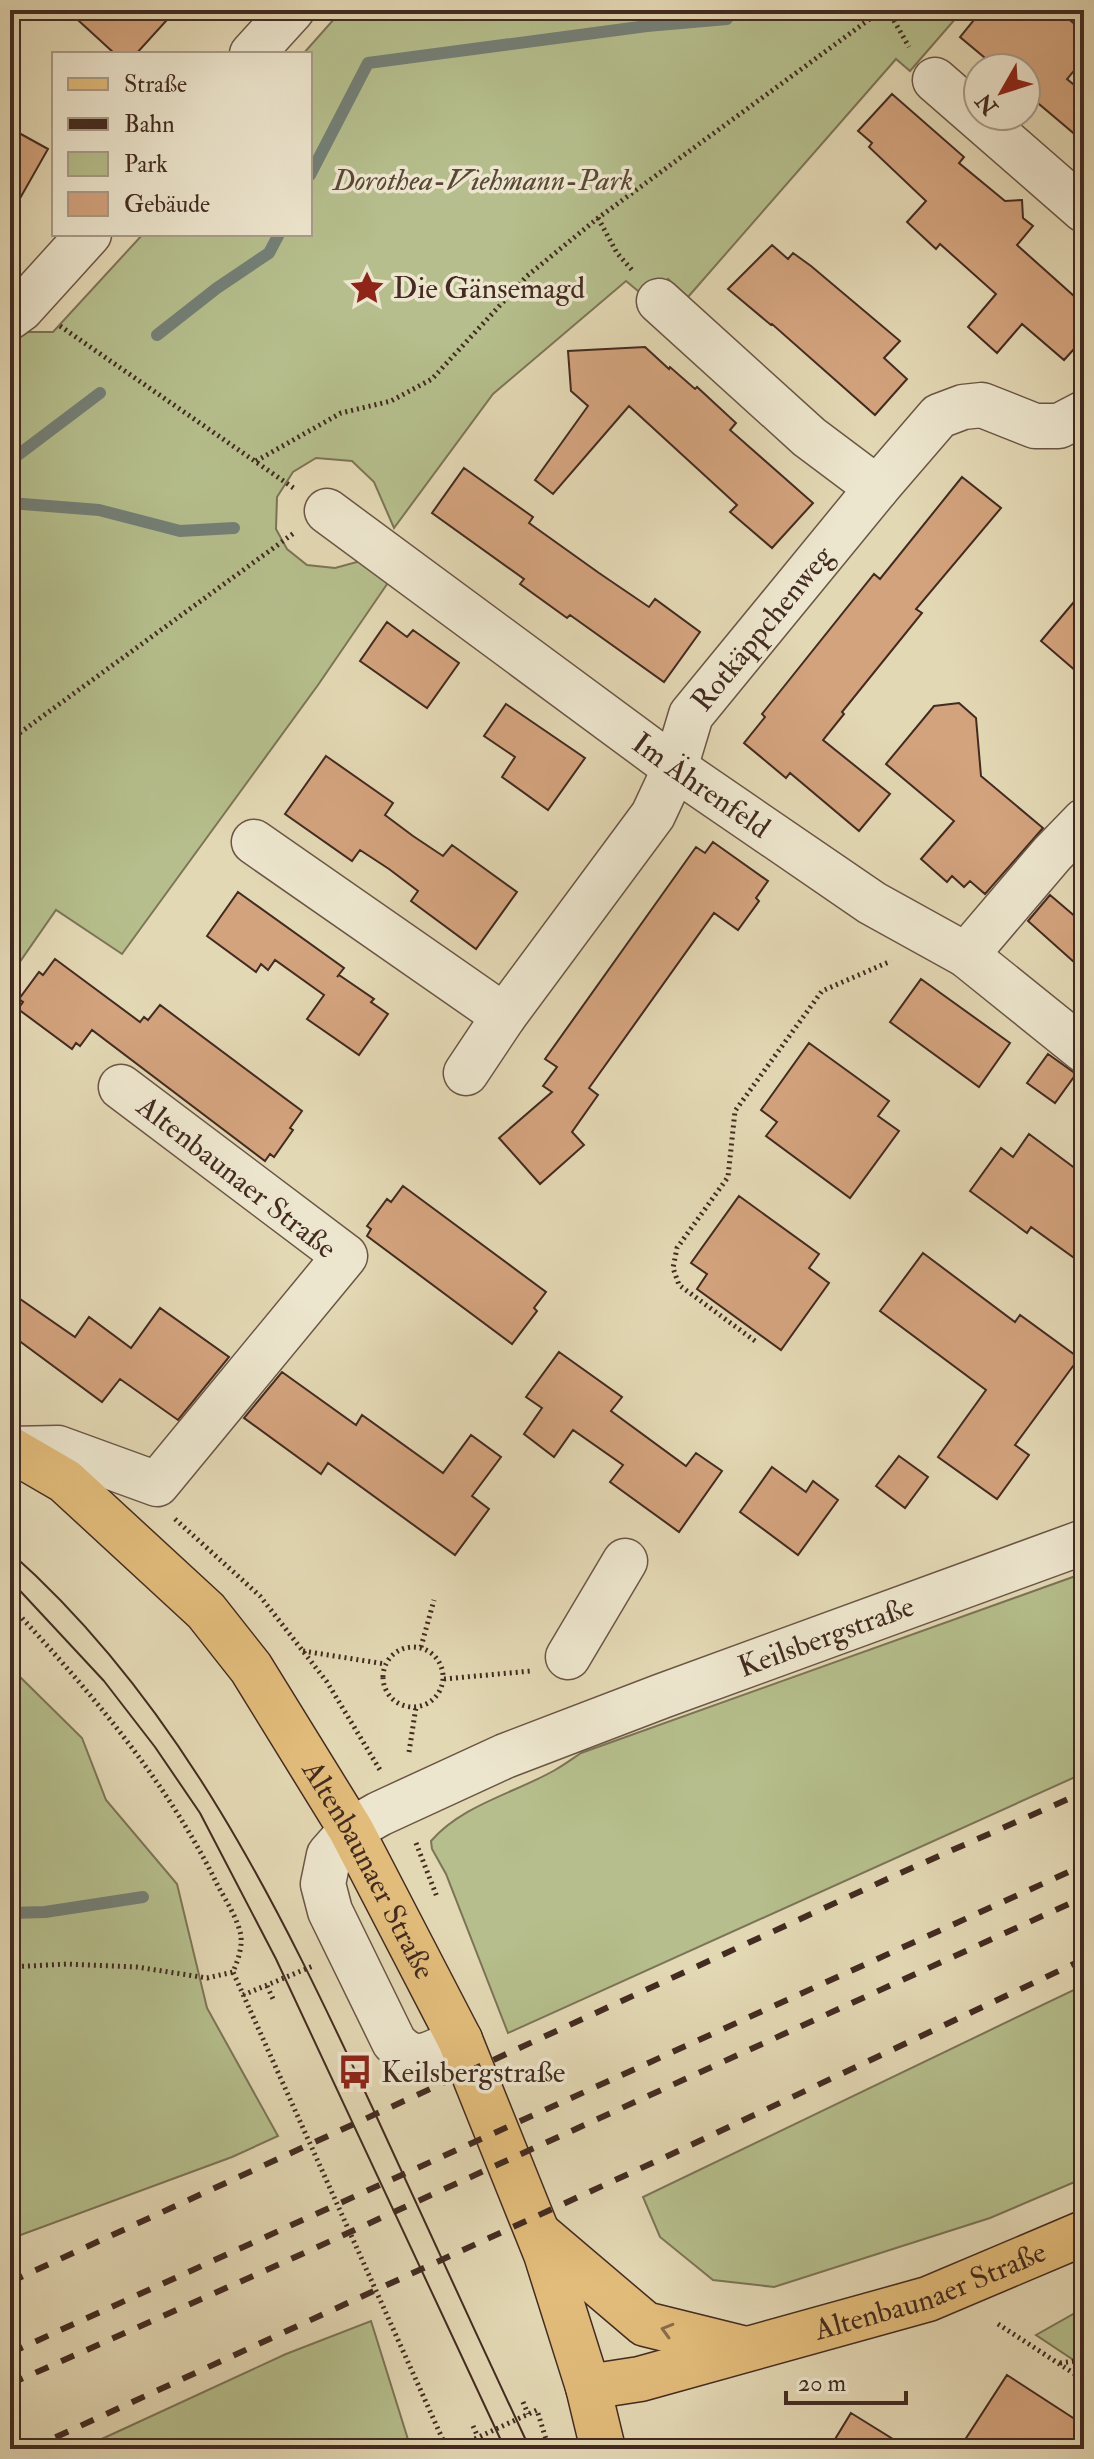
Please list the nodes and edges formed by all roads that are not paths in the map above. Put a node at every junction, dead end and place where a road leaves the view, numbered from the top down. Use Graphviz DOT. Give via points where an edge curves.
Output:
graph roads {
  1 [pos="292,10"];
  2 [pos="254,52"];
  3 [pos="935,80"];
  4 [pos="1084,210"];
  5 [pos="87,236"];
  6 [pos="659,301"];
  7 [pos="14,310"];
  8 [pos="1084,413"];
  9 [pos="877,488"];
  10 [pos="327,511"];
  11 [pos="675,768"];
  12 [pos="1084,821"];
  13 [pos="254,842"];
  14 [pos="966,955"];
  15 [pos="504,1016"];
  16 [pos="1084,1050"];
  17 [pos="466,1073"];
  18 [pos="121,1087"];
  19 [pos="10,1449"];
  20 [pos="1084,1542"];
  21 [pos="625,1561"];
  22 [pos="554,1663"];
  23 [pos="351,1830"];
  24 [pos="460,2040"];
  25 [pos="538,2232"];
  26 [pos="1084,2233"];
  27 [pos="743,2349"];
  28 [pos="588,2387"];
  29 [pos="603,2449"];
  1 -- 2 [label="street"];
  3 -- 4 [label="street"];
  5 -- 7 [label="street"];
  6 -- 9 [label="street" via="809,437"];
  8 -- 9 [label="street, Rotkäppchenweg" via="1059,426 1035,426 982,405 963,407 939,416"];
  9 -- 11 [label="street, Rotkäppchenweg" via="691,715"];
  10 -- 11 [label="street, Im Ährenfeld"];
  11 -- 14 [label="street, Im Ährenfeld" via="872,903"];
  11 -- 15 [label="street, Rotkäppchenweg" via="653,815"];
  12 -- 14 [label="street"];
  13 -- 15 [label="street"];
  14 -- 16 [label="street, Im Ährenfeld"];
  15 -- 17 [label="street, Rotkäppchenweg"];
  18 -- 19 [label="street, Altenbaunaer Straße" via="345,1256 157,1484 58,1448"];
  19 -- 23 [label="main road, Altenbaunaer Straße" via="65,1481 206,1611 251,1668"];
  20 -- 23 [label="street, Keilsbergstraße" via="505,1756"];
  21 -- 22 [label="street"];
  23 -- 24 [label="main road, Altenbaunaer Straße"];
  23 -- 24 [label="street" via="329,1855 323,1884 330,1911 394,2042 405,2055 420,2058"];
  24 -- 25 [label="main road, Altenbaunaer Straße"];
  27 -- 25 [label="main road, one-way" via="645,2324"];
  25 -- 28 [label="main road, Altenbaunaer Straße"];
  26 -- 27 [label="main road, Altenbaunaer Straße" via="928,2299"];
  27 -- 28 [label="main road, Altenbaunaer Straße" via="640,2379"];
  28 -- 29 [label="main road, Altenbaunaer Straße"];
}
